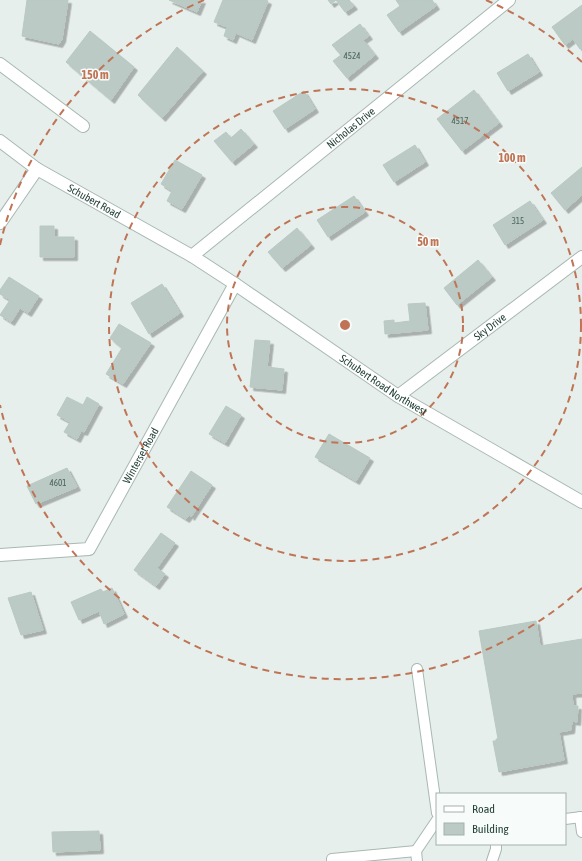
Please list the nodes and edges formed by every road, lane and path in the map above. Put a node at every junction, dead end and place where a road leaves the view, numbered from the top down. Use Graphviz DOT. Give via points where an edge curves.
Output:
graph roads {
  1 [pos="509,0"];
  2 [pos="0,64"];
  3 [pos="83,126"];
  4 [pos="0,141"];
  5 [pos="37,169"];
  6 [pos="0,224"];
  7 [pos="192,256"];
  8 [pos="582,257"];
  9 [pos="236,284"];
  10 [pos="398,396"];
  11 [pos="582,502"];
  12 [pos="0,555"];
  13 [pos="417,669"];
  14 [pos="436,805"];
  15 [pos="581,817"];
  16 [pos="566,819"];
  17 [pos="436,822"];
  18 [pos="582,832"];
  19 [pos="496,846"];
  20 [pos="417,856"];
  21 [pos="332,861"];
  22 [pos="492,861"];
  23 [pos="501,861"];
  1 -- 7 [label="street, Nicholas Drive"];
  2 -- 3 [label="street"];
  4 -- 5 [label="street, Schubert Road"];
  5 -- 6 [label="street"];
  5 -- 7 [label="street, Schubert Road"];
  7 -- 9 [label="street, Schubert Road Northwest"];
  8 -- 10 [label="street, Sky Drive"];
  9 -- 10 [label="street, Schubert Road Northwest"];
  9 -- 12 [label="street, Winterset Road" via="89,549"];
  10 -- 11 [label="street, Schubert Road Northwest"];
  13 -- 14 [label="lane"];
  15 -- 16 [label="lane"];
  15 -- 18 [label="lane"];
  17 -- 20 [label="lane"];
  19 -- 22 [label="lane"];
  19 -- 23 [label="lane"];
  20 -- 21 [label="lane" via="332,858"];
}
